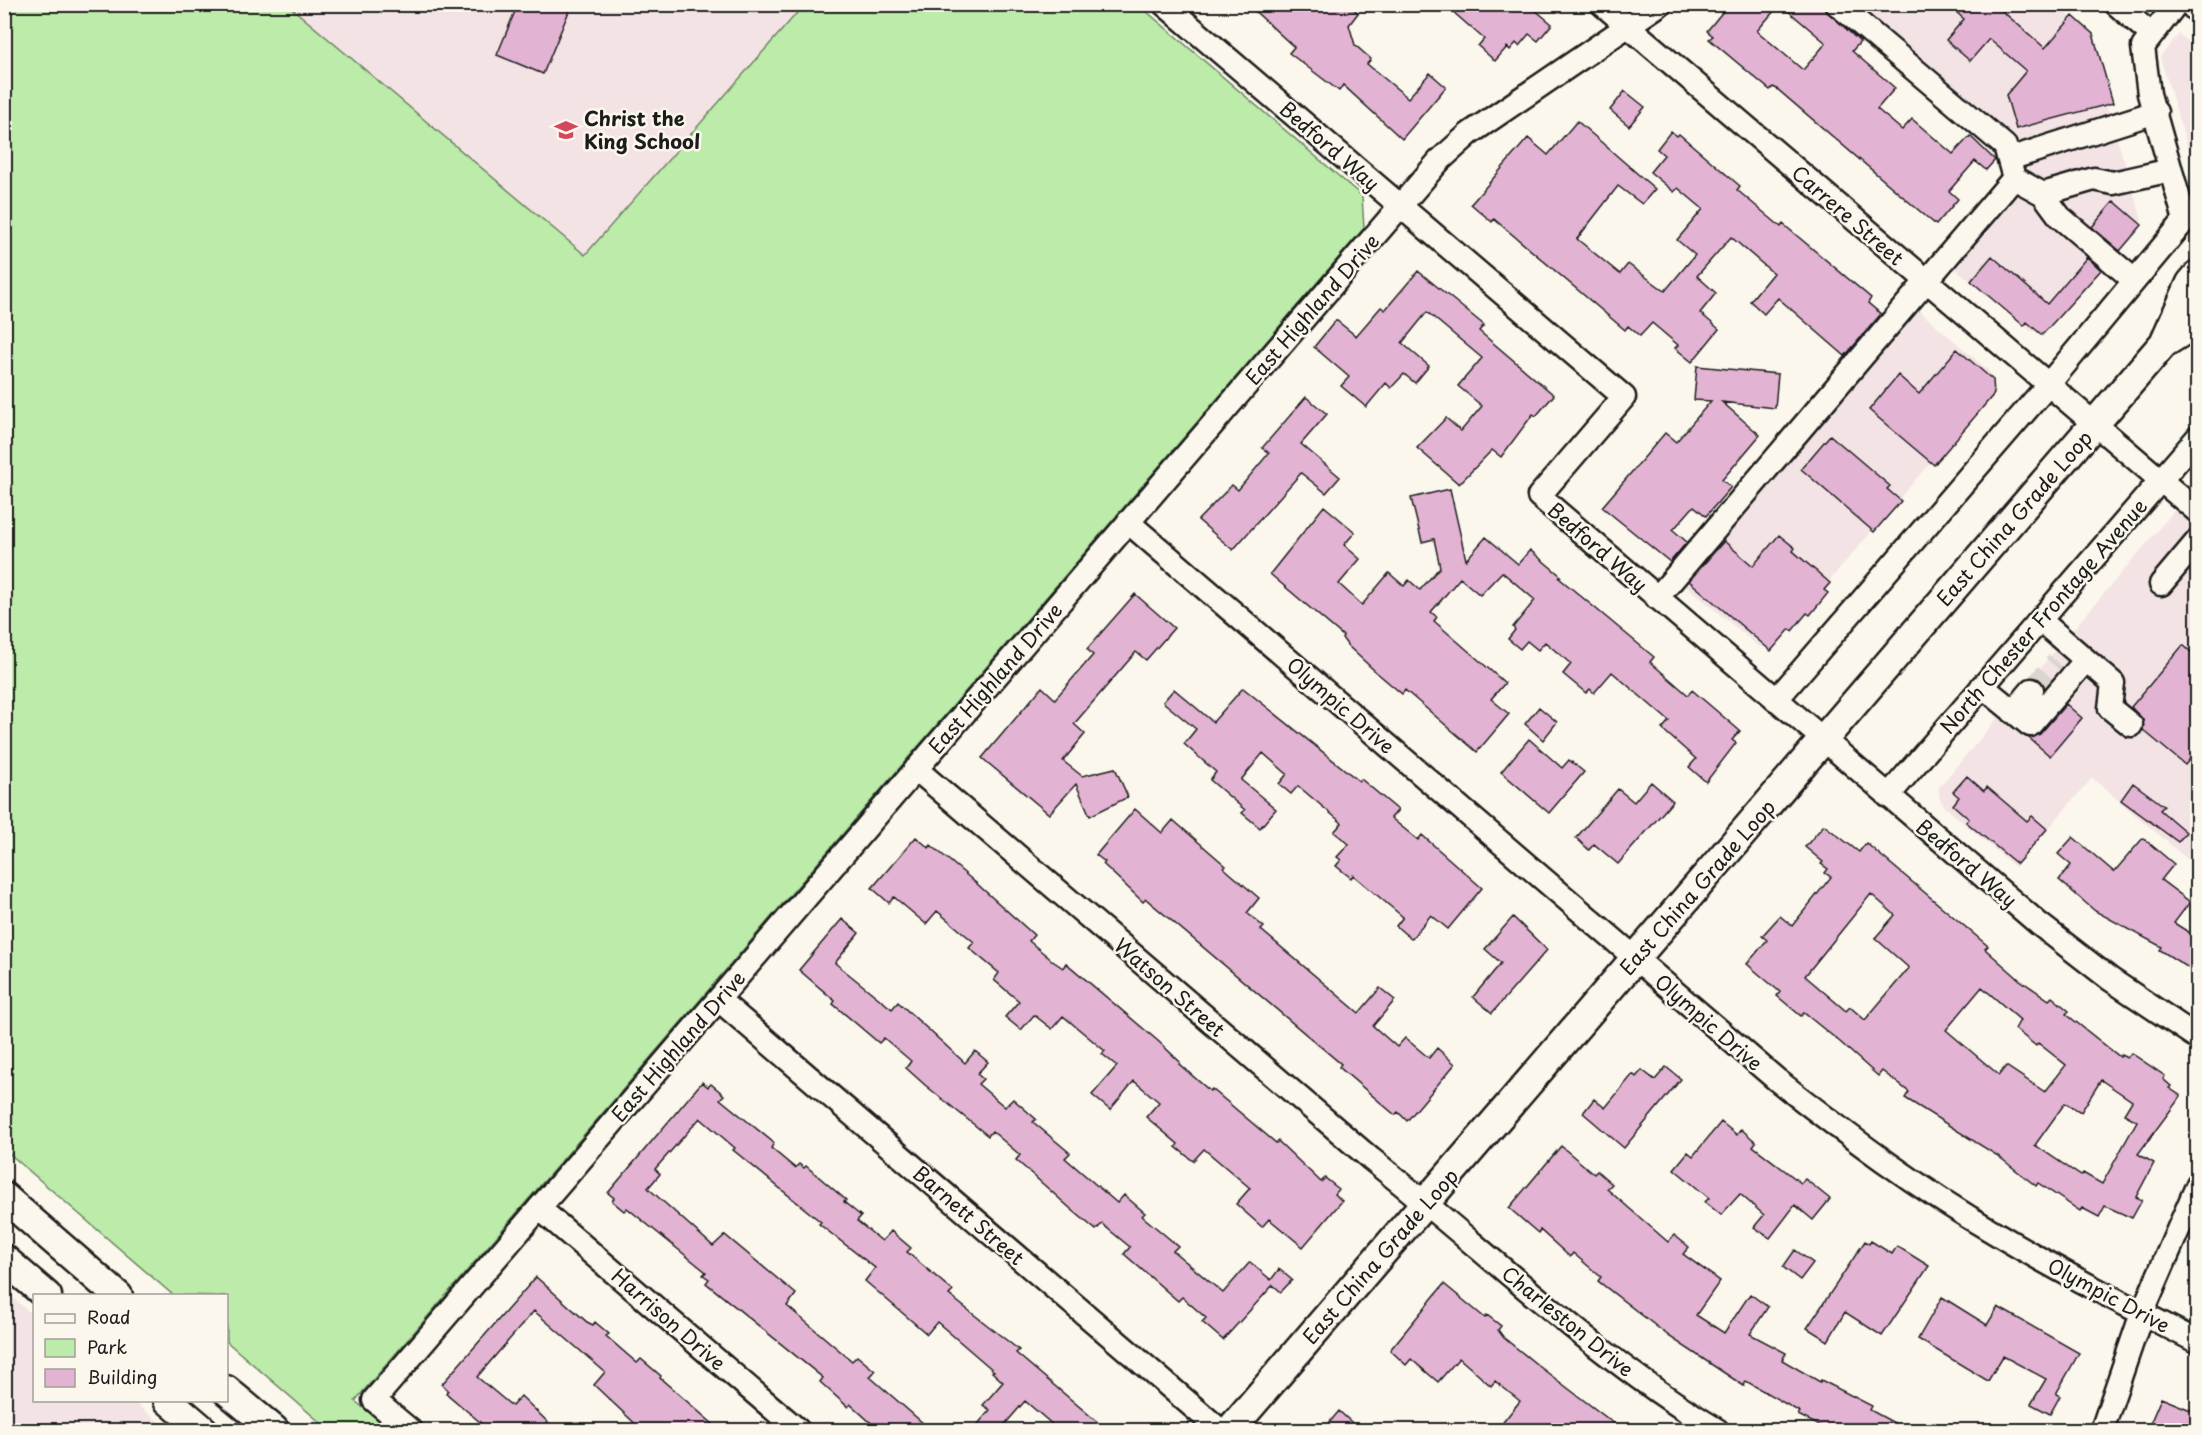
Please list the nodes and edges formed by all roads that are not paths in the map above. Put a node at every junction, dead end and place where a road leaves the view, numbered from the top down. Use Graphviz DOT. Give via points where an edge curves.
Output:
graph roads {
  1 [pos="1164,4"];
  2 [pos="1602,4"];
  3 [pos="1660,4"];
  4 [pos="1837,4"];
  5 [pos="2116,4"];
  6 [pos="2176,4"];
  7 [pos="2194,4"];
  8 [pos="2198,8"];
  9 [pos="1628,26"];
  10 [pos="2152,35"];
  11 [pos="2156,112"];
  12 [pos="2011,168"];
  13 [pos="2170,170"];
  14 [pos="2043,194"];
  15 [pos="1400,206"];
  16 [pos="2198,275"];
  17 [pos="2134,280"];
  18 [pos="1927,282"];
  19 [pos="2198,322"];
  20 [pos="2164,343"];
  21 [pos="2047,386"];
  22 [pos="2094,425"];
  23 [pos="2198,437"];
  24 [pos="2160,480"];
  25 [pos="2198,512"];
  26 [pos="1128,522"];
  27 [pos="2198,540"];
  28 [pos="2161,584"];
  29 [pos="1657,598"];
  30 [pos="2040,620"];
  31 [pos="2071,656"];
  32 [pos="1983,686"];
  33 [pos="2032,690"];
  34 [pos="1776,700"];
  35 [pos="2013,712"];
  36 [pos="2131,725"];
  37 [pos="1823,740"];
  38 [pos="916,769"];
  39 [pos="1888,796"];
  40 [pos="1636,958"];
  41 [pos="718,1000"];
  42 [pos="2198,1038"];
  43 [pos="2198,1184"];
  44 [pos="4,1197"];
  45 [pos="1426,1202"];
  46 [pos="539,1208"];
  47 [pos="4,1258"];
  48 [pos="45,1294"];
  49 [pos="116,1294"];
  50 [pos="2142,1313"];
  51 [pos="2198,1342"];
  52 [pos="228,1392"];
  53 [pos="169,1402"];
  54 [pos="202,1431"];
  55 [pos="274,1431"];
  56 [pos="410,1431"];
  57 [pos="798,1431"];
  58 [pos="1220,1431"];
  59 [pos="1230,1431"];
  60 [pos="1717,1431"];
  61 [pos="2102,1431"];
  1 -- 15 [label="street, Bedford Way"];
  2 -- 9 [label="street, Carrere Street"];
  3 -- 9 [label="street, East Highland Drive"];
  4 -- 12 [label="street" via="2005,146"];
  5 -- 10 [label="street"];
  6 -- 10 [label="street"];
  7 -- 8 [label="main road"];
  9 -- 15 [label="street, East Highland Drive" via="1469,134"];
  9 -- 18 [label="street, Carrere Street"];
  10 -- 11 [label="street" via="2143,47 2149,94"];
  11 -- 12 [label="street"];
  11 -- 13 [label="street"];
  12 -- 14 [label="street"];
  12 -- 18 [label="street"];
  13 -- 14 [label="street" via="2113,183 2094,179"];
  13 -- 17 [label="street" via="2185,220"];
  14 -- 17 [label="street" via="2060,217"];
  15 -- 26 [label="street, East Highland Drive"];
  15 -- 29 [label="street, Bedford Way" via="1624,398 1539,496"];
  16 -- 20 [label="main road, East China Grade Loop"];
  17 -- 21 [label="street"];
  18 -- 21 [label="street, Carrere Street"];
  18 -- 29 [label="street"];
  19 -- 20 [label="main road, East China Grade Loop"];
  20 -- 22 [label="main road, East China Grade Loop"];
  21 -- 22 [label="street, Carrere Street"];
  21 -- 34 [label="street"];
  22 -- 24 [label="street, Carrere Street"];
  22 -- 37 [label="main road, East China Grade Loop"];
  23 -- 24 [label="street, North Chester Frontage Avenue"];
  24 -- 25 [label="street, Carrere Street"];
  24 -- 30 [label="street, North Chester Frontage Avenue"];
  26 -- 38 [label="street, East Highland Drive"];
  26 -- 40 [label="street, Olympic Drive"];
  27 -- 28 [label="street"];
  29 -- 34 [label="street, Bedford Way"];
  30 -- 31 [label="street"];
  30 -- 32 [label="street, North Chester Frontage Avenue"];
  31 -- 35 [label="street" via="2030,725"];
  31 -- 36 [label="street" via="2113,683 2110,708"];
  32 -- 35 [label="street"];
  32 -- 39 [label="street, North Chester Frontage Avenue"];
  33 -- 35 [label="street"];
  34 -- 37 [label="street, Bedford Way"];
  37 -- 39 [label="street, Bedford Way"];
  37 -- 40 [label="main road, East China Grade Loop"];
  38 -- 41 [label="street, East Highland Drive"];
  38 -- 45 [label="street, Watson Street"];
  39 -- 42 [label="street, Bedford Way" via="2039,924 2110,979"];
  40 -- 45 [label="main road, East China Grade Loop"];
  40 -- 50 [label="street, Olympic Drive" via="1847,1135 1996,1234"];
  41 -- 46 [label="street, East Highland Drive"];
  41 -- 58 [label="street, Barnett Street"];
  43 -- 50 [label="street"];
  44 -- 49 [label="main road"];
  45 -- 59 [label="main road, East China Grade Loop"];
  45 -- 60 [label="street, Charleston Drive" via="1576,1331"];
  46 -- 56 [label="street, East Highland Drive" via="374,1400"];
  46 -- 57 [label="street, Harrison Drive"];
  47 -- 48 [label="main road"];
  50 -- 51 [label="street, Olympic Drive"];
  50 -- 61 [label="street"];
  52 -- 55 [label="main road"];
  53 -- 54 [label="main road"];
}
